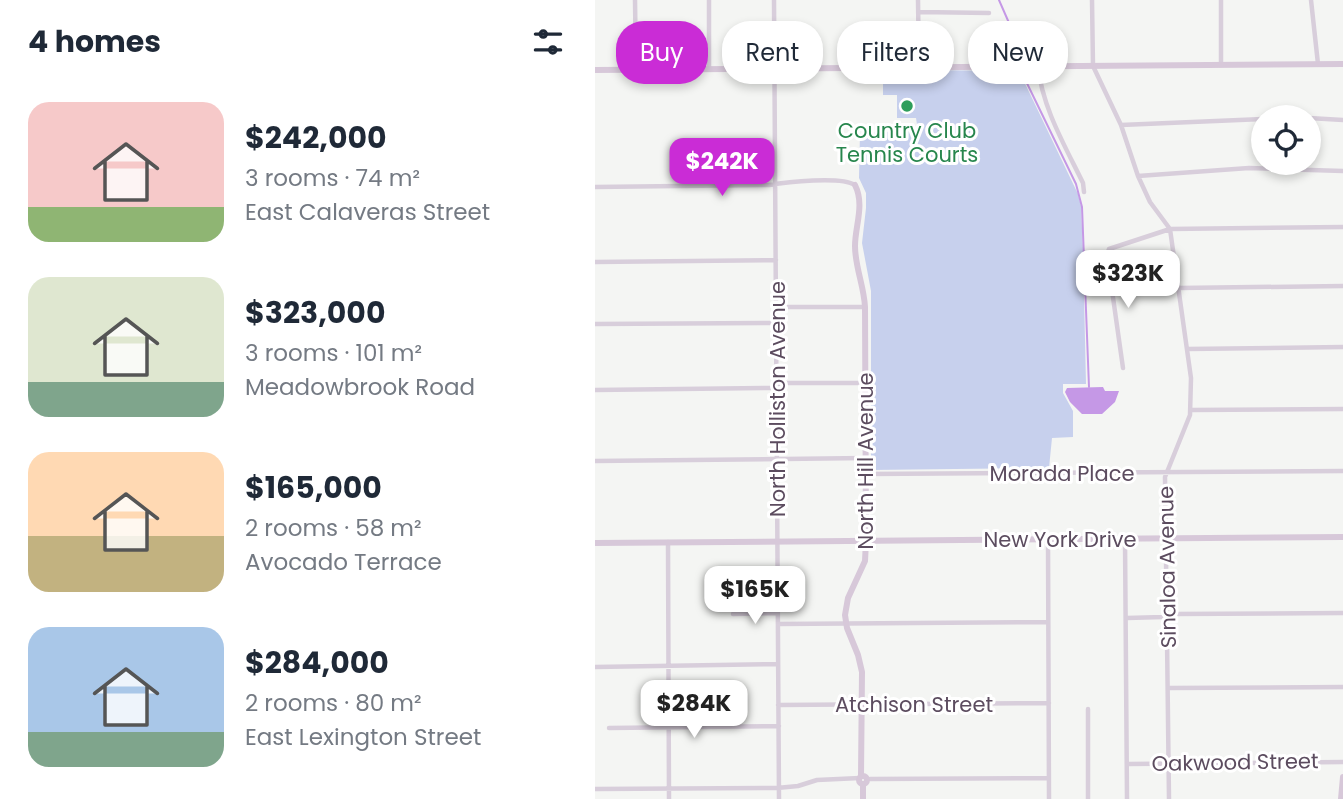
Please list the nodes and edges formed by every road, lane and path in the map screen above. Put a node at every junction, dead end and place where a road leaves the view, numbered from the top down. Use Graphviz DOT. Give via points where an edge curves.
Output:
graph roads {
  1 [pos="635,0"];
  2 [pos="709,0"];
  3 [pos="774,0"];
  4 [pos="918,0"];
  5 [pos="1092,0"];
  6 [pos="1221,0"];
  7 [pos="1311,0"];
  8 [pos="919,12"];
  9 [pos="989,12"];
  10 [pos="635,21"];
  11 [pos="774,21"];
  12 [pos="919,21"];
  13 [pos="1318,64"];
  14 [pos="1343,64"];
  15 [pos="1221,65"];
  16 [pos="1068,66"];
  17 [pos="1093,66"];
  18 [pos="709,68"];
  19 [pos="722,68"];
  20 [pos="616,69"];
  21 [pos="595,70"];
  22 [pos="775,84"];
  23 [pos="1040,84"];
  24 [pos="1251,119"];
  25 [pos="1321,119"];
  26 [pos="1343,120"];
  27 [pos="1121,125"];
  28 [pos="1343,171"];
  29 [pos="1138,176"];
  30 [pos="776,184"];
  31 [pos="855,185"];
  32 [pos="595,187"];
  33 [pos="1084,192"];
  34 [pos="1343,227"];
  35 [pos="1170,229"];
  36 [pos="776,260"];
  37 [pos="595,262"];
  38 [pos="1343,286"];
  39 [pos="1179,288"];
  40 [pos="776,307"];
  41 [pos="865,307"];
  42 [pos="776,323"];
  43 [pos="595,324"];
  44 [pos="1343,347"];
  45 [pos="1187,349"];
  46 [pos="1123,368"];
  47 [pos="866,383"];
  48 [pos="777,386"];
  49 [pos="595,390"];
  50 [pos="1343,409"];
  51 [pos="1191,410"];
  52 [pos="866,458"];
  53 [pos="777,460"];
  54 [pos="595,461"];
  55 [pos="1343,471"];
  56 [pos="1168,472"];
  57 [pos="866,474"];
  58 [pos="1343,537"];
  59 [pos="1125,538"];
  60 [pos="1167,538"];
  61 [pos="1048,539"];
  62 [pos="777,541"];
  63 [pos="866,541"];
  64 [pos="668,542"];
  65 [pos="595,543"];
  66 [pos="777,613"];
  67 [pos="1343,613"];
  68 [pos="733,614"];
  69 [pos="1168,616"];
  70 [pos="1127,618"];
  71 [pos="1048,622"];
  72 [pos="778,624"];
  73 [pos="846,624"];
  74 [pos="778,664"];
  75 [pos="668,666"];
  76 [pos="595,667"];
  77 [pos="1343,687"];
  78 [pos="1169,688"];
  79 [pos="1049,703"];
  80 [pos="778,705"];
  81 [pos="862,705"];
  82 [pos="1089,709"];
  83 [pos="779,726"];
  84 [pos="669,727"];
  85 [pos="609,728"];
  86 [pos="1343,762"];
  87 [pos="1168,763"];
  88 [pos="1127,764"];
  89 [pos="1343,777"];
  90 [pos="1049,778"];
  91 [pos="863,779"];
  92 [pos="779,788"];
  93 [pos="595,789"];
  94 [pos="669,789"];
  95 [pos="669,799"];
  96 [pos="779,799"];
  97 [pos="863,799"];
  98 [pos="1049,799"];
  99 [pos="1088,799"];
  100 [pos="1127,799"];
  101 [pos="1169,799"];
  102 [pos="1341,799"];
  1 -- 10 [label="street"];
  2 -- 18 [label="street"];
  3 -- 11 [label="street, North Holliston Avenue"];
  4 -- 8 [label="street"];
  5 -- 17 [label="street"];
  6 -- 15 [label="street"];
  7 -- 13 [label="street"];
  8 -- 9 [label="street"];
  8 -- 12 [label="street"];
  13 -- 14 [label="street"];
  13 -- 15 [label="street"];
  15 -- 17 [label="street"];
  16 -- 17 [label="street"];
  17 -- 27 [label="street, Sinaloa Avenue"];
  18 -- 19 [label="street"];
  20 -- 21 [label="street"];
  22 -- 30 [label="street, North Holliston Avenue"];
  23 -- 33 [label="street"];
  24 -- 27 [label="street"];
  25 -- 26 [label="street"];
  27 -- 29 [label="street, Sinaloa Avenue"];
  28 -- 29 [label="street" via="1249,168"];
  29 -- 35 [label="street, Sinaloa Avenue"];
  30 -- 31 [label="street" via="849,181"];
  30 -- 32 [label="street"];
  30 -- 36 [label="street, North Holliston Avenue"];
  31 -- 41 [label="street, North Hill Avenue" via="860,210 855,253"];
  34 -- 35 [label="street"];
  35 -- 39 [label="street, Sinaloa Avenue"];
  35 -- 46 [label="street" via="1108,252"];
  36 -- 37 [label="street"];
  36 -- 40 [label="street, North Holliston Avenue"];
  38 -- 39 [label="street"];
  39 -- 45 [label="street, Sinaloa Avenue"];
  40 -- 41 [label="street"];
  40 -- 42 [label="street, North Holliston Avenue"];
  41 -- 47 [label="street, North Hill Avenue"];
  42 -- 43 [label="street"];
  42 -- 48 [label="street, North Holliston Avenue"];
  44 -- 45 [label="street"];
  45 -- 51 [label="street, Sinaloa Avenue"];
  47 -- 48 [label="street"];
  47 -- 52 [label="street, North Hill Avenue"];
  48 -- 49 [label="street"];
  48 -- 53 [label="street, North Holliston Avenue"];
  50 -- 51 [label="street"];
  51 -- 56 [label="street, Sinaloa Avenue"];
  52 -- 53 [label="street"];
  52 -- 57 [label="street, North Hill Avenue"];
  53 -- 54 [label="street"];
  53 -- 62 [label="street, North Holliston Avenue"];
  55 -- 56 [label="street, Morada Place"];
  56 -- 57 [label="street, Morada Place"];
  56 -- 60 [label="street, Sinaloa Avenue"];
  57 -- 63 [label="street, North Hill Avenue"];
  58 -- 60 [label="street, New York Drive"];
  59 -- 60 [label="street, New York Drive"];
  59 -- 61 [label="street, New York Drive"];
  59 -- 70 [label="street"];
  60 -- 69 [label="street, Sinaloa Avenue"];
  61 -- 63 [label="street, New York Drive"];
  61 -- 71 [label="street"];
  62 -- 63 [label="street, New York Drive"];
  62 -- 64 [label="street, New York Drive"];
  62 -- 66 [label="street, North Holliston Avenue"];
  63 -- 73 [label="street, North Hill Avenue" via="865,561 846,607"];
  64 -- 65 [label="street, New York Drive"];
  64 -- 75 [label="street"];
  66 -- 68 [label="street"];
  66 -- 72 [label="street, North Holliston Avenue"];
  67 -- 69 [label="street"];
  69 -- 70 [label="street"];
  69 -- 78 [label="street, Sinaloa Avenue"];
  70 -- 88 [label="street"];
  71 -- 73 [label="street"];
  71 -- 79 [label="street"];
  72 -- 73 [label="street"];
  72 -- 74 [label="street, North Holliston Avenue"];
  73 -- 81 [label="street" via="861,663"];
  74 -- 75 [label="street"];
  74 -- 80 [label="street, North Holliston Avenue"];
  75 -- 76 [label="street"];
  75 -- 84 [label="street"];
  77 -- 78 [label="street"];
  78 -- 87 [label="street, Sinaloa Avenue"];
  79 -- 81 [label="street, Atchison Street"];
  79 -- 90 [label="street"];
  80 -- 81 [label="street, Atchison Street"];
  80 -- 83 [label="street, North Holliston Avenue"];
  81 -- 91 [label="street"];
  82 -- 99 [label="street"];
  83 -- 84 [label="street"];
  83 -- 92 [label="street, North Holliston Avenue"];
  84 -- 85 [label="street"];
  84 -- 94 [label="street"];
  86 -- 87 [label="street, Oakwood Street"];
  87 -- 88 [label="street, Oakwood Street"];
  87 -- 101 [label="street, Sinaloa Avenue"];
  88 -- 100 [label="street"];
  89 -- 102 [label="street"];
  90 -- 91 [label="street"];
  90 -- 98 [label="street"];
  91 -- 92 [label="street" via="817,780"];
  91 -- 97 [label="street"];
  92 -- 94 [label="street"];
  92 -- 96 [label="street, North Holliston Avenue"];
  93 -- 94 [label="street"];
  94 -- 95 [label="street"];
}
